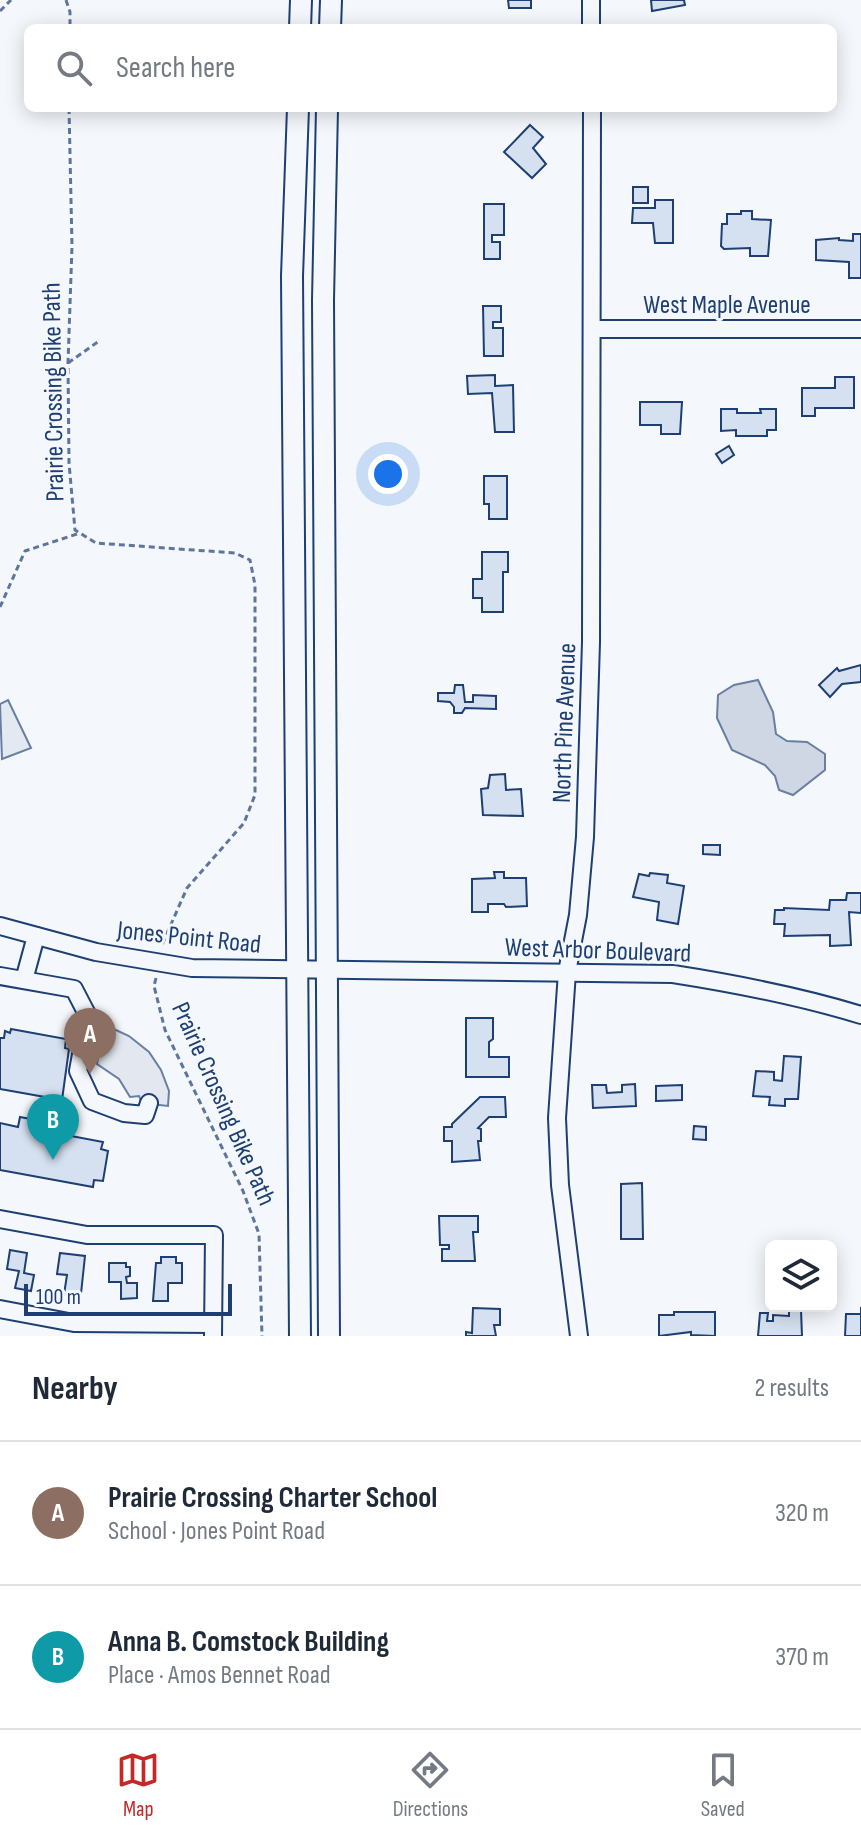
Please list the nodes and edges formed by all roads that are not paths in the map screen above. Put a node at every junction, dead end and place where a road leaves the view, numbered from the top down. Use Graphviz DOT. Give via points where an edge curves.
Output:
graph roads {
  1 [pos="301,0"];
  2 [pos="331,0"];
  3 [pos="591,0"];
  4 [pos="300,24"];
  5 [pos="330,24"];
  6 [pos="591,24"];
  7 [pos="298,112"];
  8 [pos="327,112"];
  9 [pos="592,112"];
  10 [pos="593,329"];
  11 [pos="861,329"];
  12 [pos="0,926"];
  13 [pos="36,936"];
  14 [pos="299,971"];
  15 [pos="329,971"];
  16 [pos="567,972"];
  17 [pos="0,976"];
  18 [pos="24,980"];
  19 [pos="861,1015"];
  20 [pos="149,1103"];
  21 [pos="0,1219"];
  22 [pos="0,1309"];
  23 [pos="61,1328"];
  24 [pos="213,1330"];
  25 [pos="300,1336"];
  26 [pos="329,1336"];
  27 [pos="579,1336"];
  1 -- 4 [label="main road"];
  2 -- 5 [label="main road"];
  3 -- 6 [label="street"];
  7 -- 14 [label="main road" via="292,276"];
  8 -- 15 [label="main road" via="323,300"];
  9 -- 10 [label="street, North Pine Avenue"];
  10 -- 11 [label="street, West Maple Avenue"];
  10 -- 16 [label="street, North Pine Avenue" via="585,837"];
  12 -- 13 [label="street, Jones Point Road"];
  13 -- 14 [label="street, Jones Point Road" via="157,964"];
  13 -- 18 [label="street"];
  14 -- 15 [label="street, Jones Point Road"];
  14 -- 25 [label="main road"];
  15 -- 16 [label="street, West Arbor Boulevard"];
  15 -- 26 [label="main road"];
  16 -- 19 [label="street, West Arbor Boulevard" via="673,974 743,985"];
  16 -- 27 [label="street, North Pine Avenue" via="557,1118"];
  17 -- 18 [label="street"];
  18 -- 20 [label="street" via="74,989 88,1016 78,1071 92,1101 145,1115"];
  21 -- 24 [label="street" via="87,1235 214,1235"];
  22 -- 23 [label="street"];
  23 -- 24 [label="street"];
}
